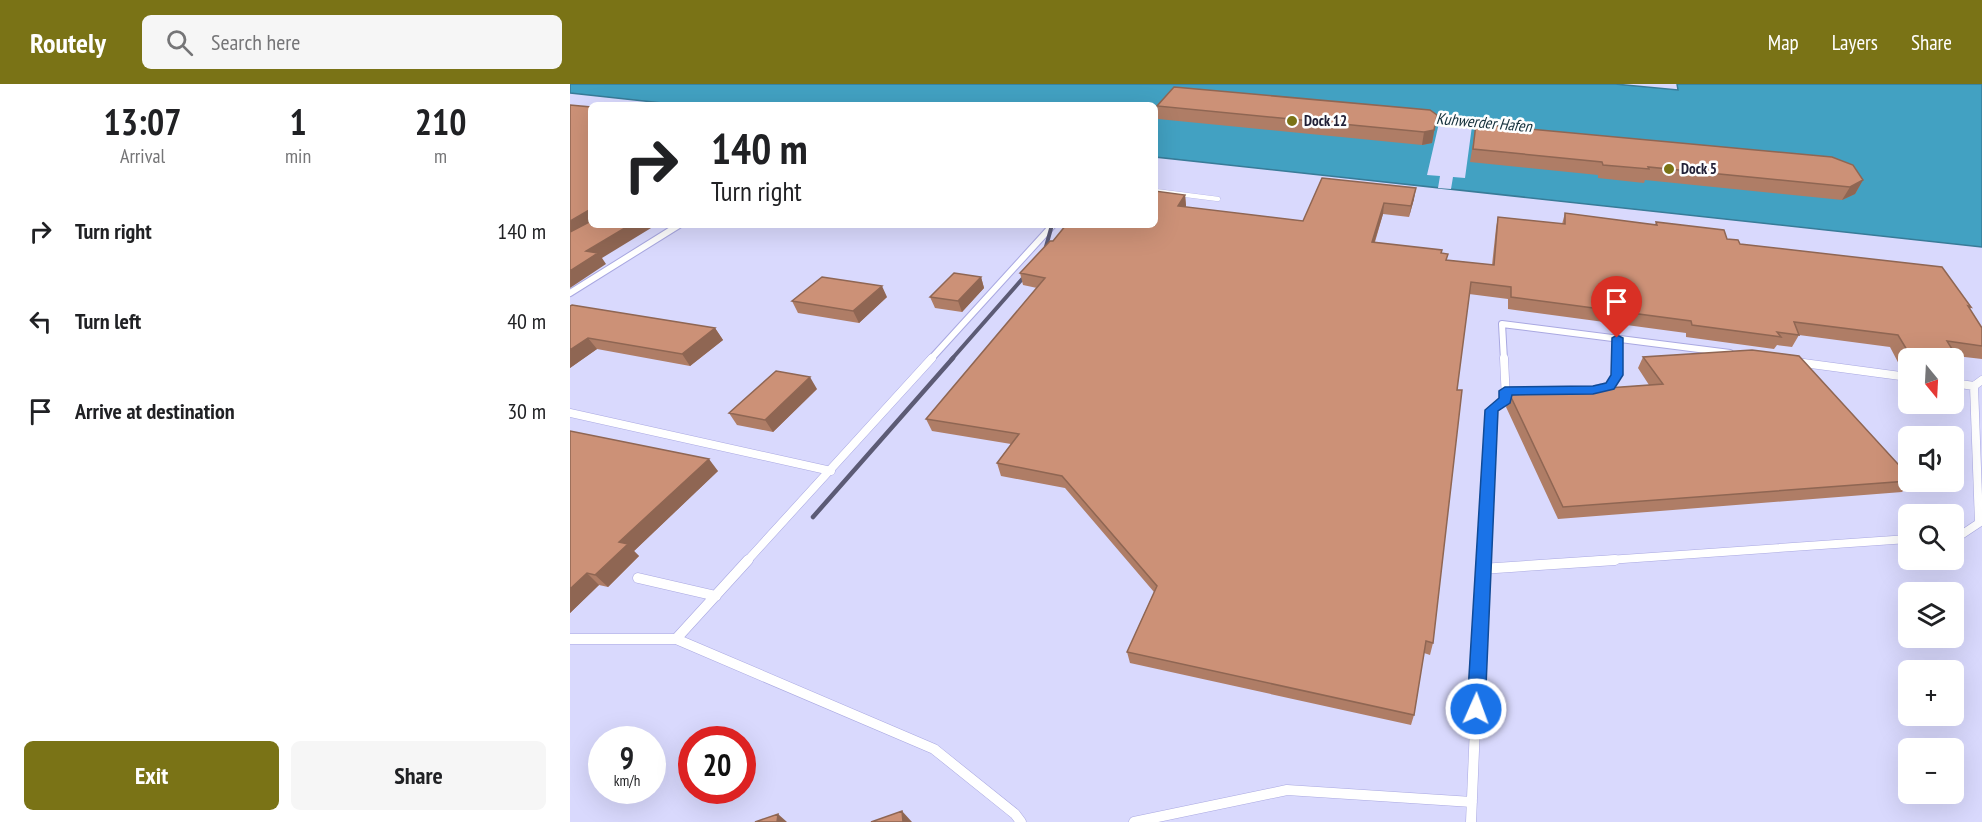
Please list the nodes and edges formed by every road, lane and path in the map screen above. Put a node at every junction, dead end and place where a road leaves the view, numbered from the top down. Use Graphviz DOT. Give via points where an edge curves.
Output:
graph roads {
  1 [pos="1158,191"];
  2 [pos="1218,199"];
  3 [pos="674,228"];
  4 [pos="1050,228"];
  5 [pos="570,293"];
  6 [pos="1617,338"];
  7 [pos="1734,354"];
  8 [pos="1792,361"];
  9 [pos="1898,376"];
  10 [pos="1982,380"];
  11 [pos="1964,385"];
  12 [pos="1974,386"];
  13 [pos="1505,391"];
  14 [pos="570,413"];
  15 [pos="831,471"];
  16 [pos="1964,533"];
  17 [pos="1898,540"];
  18 [pos="1481,569"];
  19 [pos="638,578"];
  20 [pos="716,596"];
  21 [pos="570,639"];
  22 [pos="676,639"];
  23 [pos="1472,802"];
  24 [pos="1021,822"];
  25 [pos="1134,822"];
  26 [pos="1471,822"];
  1 -- 2 [label="lane"];
  3 -- 5 [label="lane"];
  4 -- 15 [label="lane"];
  6 -- 7 [label="lane"];
  6 -- 13 [label="lane" via="1617,375 1610,386 1593,390"];
  6 -- 13 [label="lane" via="1502,324"];
  8 -- 9 [label="lane"];
  10 -- 12 [label="lane"];
  11 -- 12 [label="lane"];
  12 -- 16 [label="lane" via="1979,523"];
  13 -- 18 [label="lane" via="1506,400 1491,410"];
  14 -- 15 [label="lane"];
  15 -- 20 [label="lane"];
  17 -- 18 [label="lane"];
  18 -- 23 [label="lane"];
  19 -- 20 [label="lane"];
  20 -- 22 [label="lane"];
  21 -- 22 [label="lane"];
  22 -- 24 [label="lane" via="934,749"];
  23 -- 25 [label="lane" via="1287,790"];
  23 -- 26 [label="lane"];
}
